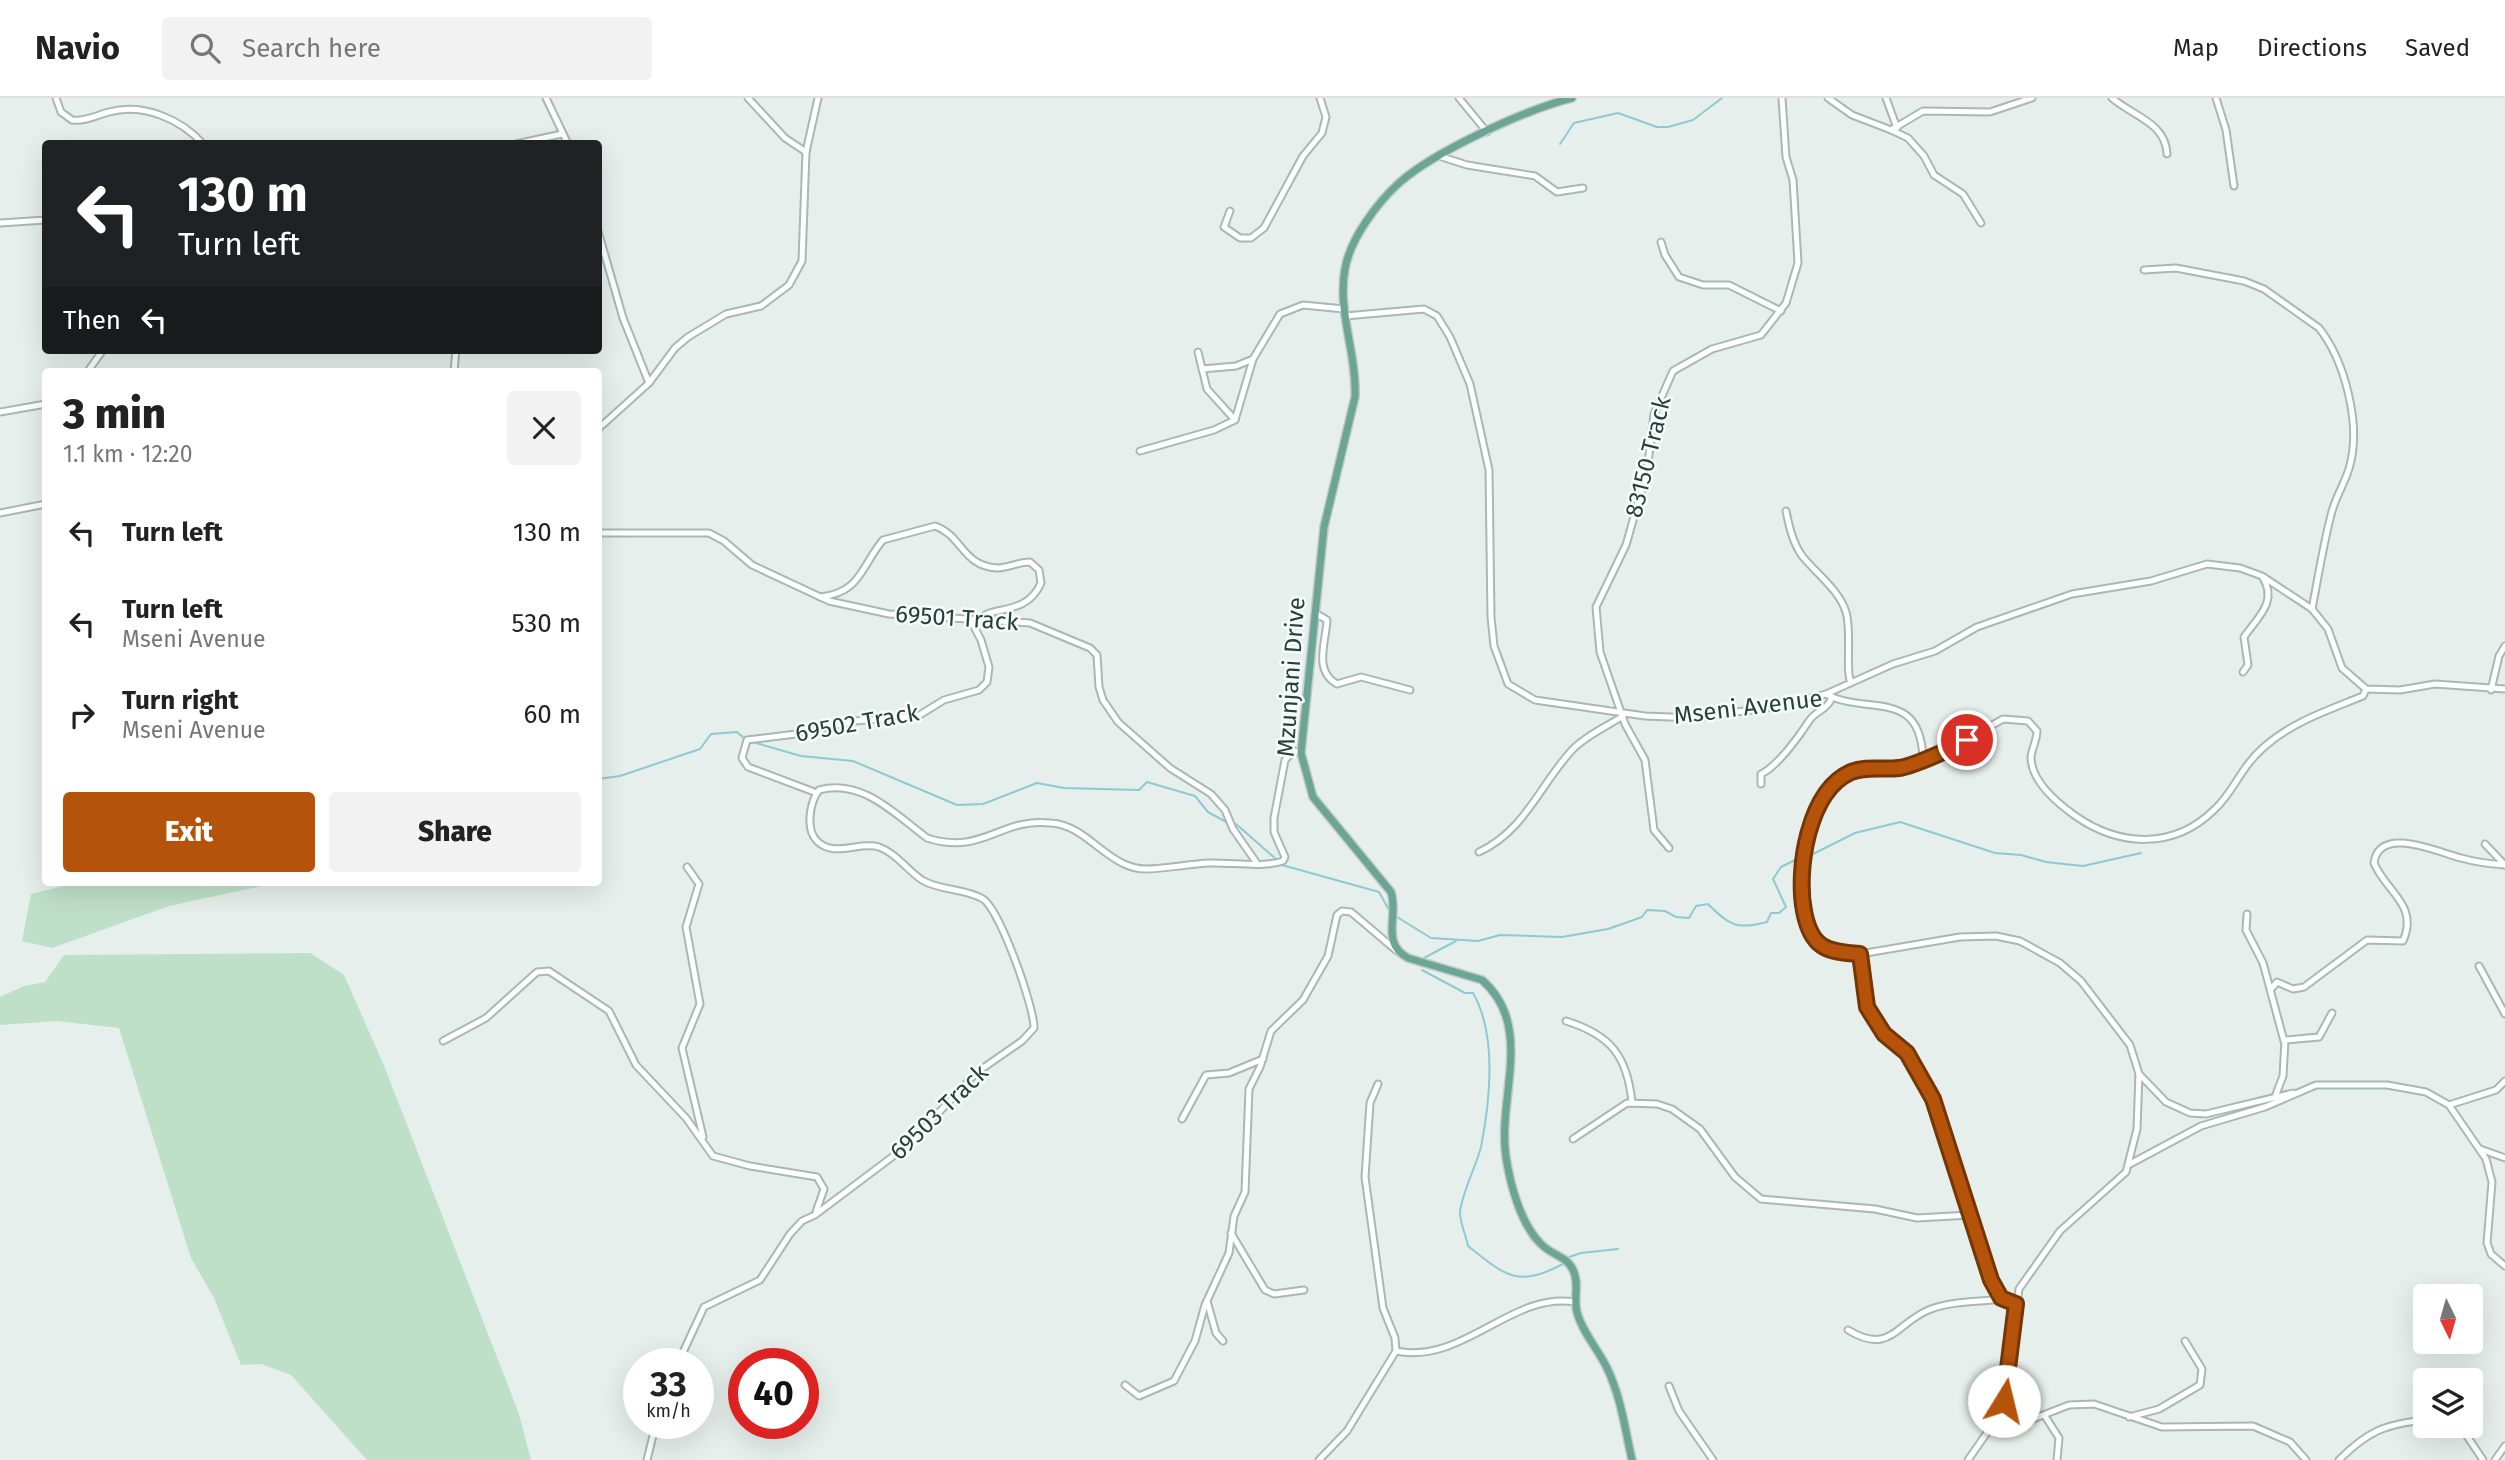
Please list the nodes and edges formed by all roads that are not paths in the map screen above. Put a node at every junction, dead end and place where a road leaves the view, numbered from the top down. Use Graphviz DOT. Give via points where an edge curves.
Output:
graph roads {
  1 [pos="56,98"];
  2 [pos="546,98"];
  3 [pos="748,98"];
  4 [pos="818,98"];
  5 [pos="1320,98"];
  6 [pos="1460,98"];
  7 [pos="1572,98"];
  8 [pos="1782,98"];
  9 [pos="1828,98"];
  10 [pos="1886,98"];
  11 [pos="2032,98"];
  12 [pos="2112,98"];
  13 [pos="2217,98"];
  14 [pos="1894,129"];
  15 [pos="1487,132"];
  16 [pos="562,134"];
  17 [pos="198,140"];
  18 [pos="534,140"];
  19 [pos="566,140"];
  20 [pos="806,152"];
  21 [pos="2167,155"];
  22 [pos="1439,156"];
  23 [pos="2234,186"];
  24 [pos="1583,188"];
  25 [pos="1230,211"];
  26 [pos="42,220"];
  27 [pos="0,223"];
  28 [pos="1981,223"];
  29 [pos="1661,242"];
  30 [pos="602,245"];
  31 [pos="2144,270"];
  32 [pos="1781,311"];
  33 [pos="1345,312"];
  34 [pos="1198,352"];
  35 [pos="1253,359"];
  36 [pos="1202,369"];
  37 [pos="649,383"];
  38 [pos="42,405"];
  39 [pos="0,412"];
  40 [pos="1235,420"];
  41 [pos="602,425"];
  42 [pos="1140,451"];
  43 [pos="42,505"];
  44 [pos="1786,511"];
  45 [pos="0,513"];
  46 [pos="602,533"];
  47 [pos="2262,576"];
  48 [pos="816,597"];
  49 [pos="2312,610"];
  50 [pos="1315,612"];
  51 [pos="971,621"];
  52 [pos="979,621"];
  53 [pos="2505,646"];
  54 [pos="2243,672"];
  55 [pos="1851,682"];
  56 [pos="2505,689"];
  57 [pos="1410,690"];
  58 [pos="2367,690"];
  59 [pos="2491,690"];
  60 [pos="1829,696"];
  61 [pos="1622,714"];
  62 [pos="1301,753"];
  63 [pos="1923,758"];
  64 [pos="1761,784"];
  65 [pos="817,793"];
  66 [pos="2485,844"];
  67 [pos="1669,848"];
  68 [pos="1479,852"];
  69 [pos="1256,862"];
  70 [pos="2505,865"];
  71 [pos="687,867"];
  72 [pos="2247,914"];
  73 [pos="1398,951"];
  74 [pos="1860,954"];
  75 [pos="2479,966"];
  76 [pos="2272,989"];
  77 [pos="2332,1013"];
  78 [pos="2505,1014"];
  79 [pos="1566,1021"];
  80 [pos="443,1041"];
  81 [pos="2284,1041"];
  82 [pos="1263,1059"];
  83 [pos="2139,1074"];
  84 [pos="2505,1081"];
  85 [pos="1378,1084"];
  86 [pos="2299,1091"];
  87 [pos="2275,1097"];
  88 [pos="1632,1102"];
  89 [pos="2449,1105"];
  90 [pos="1182,1119"];
  91 [pos="1573,1139"];
  92 [pos="704,1140"];
  93 [pos="2477,1147"];
  94 [pos="2505,1158"];
  95 [pos="2129,1166"];
  96 [pos="815,1215"];
  97 [pos="1970,1215"];
  98 [pos="1231,1233"];
  99 [pos="2505,1266"];
  100 [pos="1304,1290"];
  101 [pos="2001,1298"];
  102 [pos="1207,1301"];
  103 [pos="1575,1302"];
  104 [pos="2016,1304"];
  105 [pos="1848,1330"];
  106 [pos="1223,1341"];
  107 [pos="2185,1341"];
  108 [pos="685,1348"];
  109 [pos="1396,1351"];
  110 [pos="1125,1385"];
  111 [pos="1669,1386"];
  112 [pos="2045,1416"];
  113 [pos="2129,1417"];
  114 [pos="2413,1421"];
  115 [pos="1988,1430"];
  116 [pos="2468,1438"];
  117 [pos="652,1439"];
  118 [pos="2505,1446"];
  119 [pos="647,1460"];
  120 [pos="1319,1460"];
  121 [pos="1632,1460"];
  122 [pos="1713,1460"];
  123 [pos="1968,1460"];
  124 [pos="2057,1460"];
  125 [pos="2306,1460"];
  126 [pos="2339,1460"];
  127 [pos="2483,1460"];
  128 [pos="2495,1460"];
  1 -- 17 [label="street" via="61,111 72,120 121,108 141,109 177,123"];
  2 -- 16 [label="street"];
  3 -- 20 [label="street" via="785,138"];
  4 -- 20 [label="street"];
  5 -- 25 [label="street" via="1325,125 1264,228 1251,238 1238,237 1224,227"];
  6 -- 15 [label="street"];
  7 -- 15 [label="main road, Mzunjani Drive"];
  8 -- 32 [label="street, 83150 Track" via="1798,263"];
  9 -- 14 [label="street" via="1852,115"];
  10 -- 14 [label="street"];
  11 -- 14 [label="street" via="1990,112 1923,111"];
  12 -- 21 [label="street" via="2157,128 2166,139"];
  13 -- 23 [label="street"];
  14 -- 28 [label="street" via="1924,156 1934,175 1964,194"];
  15 -- 22 [label="main road, Mzunjani Drive"];
  16 -- 18 [label="street"];
  16 -- 19 [label="street"];
  20 -- 37 [label="street" via="804,247 789,285 761,306 726,314 688,337"];
  22 -- 24 [label="street" via="1483,169 1535,176 1557,192"];
  22 -- 33 [label="main road, Mzunjani Drive" via="1397,185 1360,233 1345,268"];
  26 -- 27 [label="street"];
  29 -- 32 [label="street" via="1679,277 1703,285 1729,285"];
  30 -- 37 [label="street" via="623,318"];
  31 -- 49 [label="street" via="2184,268 2255,285 2316,325 2325,336 2348,395 2354,445 2331,515"];
  32 -- 61 [label="street, 83150 Track" via="1761,335 1684,362 1661,393 1647,471 1626,545 1596,607 1600,652"];
  33 -- 35 [label="street" via="1303,305 1280,314"];
  33 -- 50 [label="main road, Mzunjani Drive" via="1355,397 1328,503"];
  33 -- 61 [label="street, Mseni Avenue" via="1429,310 1441,320 1461,361 1489,470 1491,630 1508,684 1545,702"];
  34 -- 36 [label="street"];
  35 -- 36 [label="street" via="1236,366"];
  35 -- 40 [label="street"];
  36 -- 40 [label="street" via="1211,397"];
  37 -- 41 [label="street"];
  38 -- 39 [label="street"];
  40 -- 42 [label="street"];
  43 -- 45 [label="street"];
  44 -- 55 [label="street" via="1803,557 1846,610"];
  46 -- 48 [label="street, 69501 Track" via="709,533 752,565"];
  47 -- 49 [label="street"];
  47 -- 54 [label="street" via="2268,601 2243,640 2248,665"];
  47 -- 55 [label="street" via="2207,564 2151,581 2072,594 1977,626 1935,651"];
  48 -- 51 [label="street, 69501 Track" via="889,614"];
  48 -- 52 [label="street" via="844,592 885,539 935,526 975,562 999,568 1030,562 1040,570 1041,583 1031,600 984,615"];
  49 -- 58 [label="street" via="2328,629 2342,668"];
  50 -- 57 [label="street" via="1327,620 1322,668 1328,679 1337,684 1361,677"];
  50 -- 62 [label="main road, Mzunjani Drive"];
  51 -- 52 [label="street, 69501 Track"];
  51 -- 65 [label="street, 69502 Track" via="989,667 987,682 979,690 944,700 918,716 854,721 747,740 742,749 744,762 753,770"];
  52 -- 69 [label="street, 69501 Track" via="1030,623 1095,651 1099,687 1118,722 1170,768 1211,794"];
  53 -- 59 [label="street"];
  55 -- 60 [label="street"];
  56 -- 59 [label="street"];
  58 -- 59 [label="street" via="2435,684"];
  58 -- 63 [label="street" via="2363,696 2277,736 2240,770 2202,821 2157,841 2137,841 2090,824 2053,796 2034,772 2037,731 2028,721 2003,719 1954,747"];
  60 -- 61 [label="street, Mseni Avenue" via="1695,718"];
  60 -- 63 [label="street, Mseni Avenue" via="1886,706 1909,718 1922,736"];
  60 -- 64 [label="street" via="1827,707 1810,719 1803,733 1762,774"];
  61 -- 67 [label="street, 83150 Track" via="1645,760 1654,830"];
  61 -- 68 [label="street" via="1575,747 1518,824"];
  62 -- 69 [label="street" via="1294,751 1285,760 1274,818 1284,860"];
  62 -- 73 [label="main road, Mzunjani Drive" via="1313,797 1391,892 1391,936"];
  63 -- 74 [label="street" via="1899,768 1849,773 1833,787 1807,833 1803,906 1811,934 1831,952"];
  65 -- 69 [label="street" via="831,788 863,793 936,841 969,843 1018,824 1054,823 1076,830 1111,857 1136,869"];
  65 -- 96 [label="street, 69503 Track" via="811,831 822,845 878,847 924,881 990,905 1014,960 1034,1025 1028,1036 976,1073 908,1145"];
  66 -- 70 [label="street"];
  70 -- 76 [label="street" via="2410,843 2388,845 2374,858 2374,864 2406,908 2403,941 2367,940 2304,987 2293,989 2277,982"];
  71 -- 92 [label="street" via="699,884 686,927 700,1004 683,1055"];
  72 -- 76 [label="street" via="2246,930"];
  73 -- 82 [label="street" via="1351,912 1339,913 1328,956 1303,1000 1271,1031"];
  73 -- 103 [label="main road" via="1408,958 1475,976 1496,999 1513,1051 1503,1115 1506,1159 1529,1228 1574,1272"];
  74 -- 83 [label="street" via="1983,936 2031,946 2081,981 2130,1045"];
  74 -- 97 [label="street" via="1865,1002 1928,1087"];
  75 -- 78 [label="street"];
  76 -- 81 [label="street"];
  77 -- 81 [label="street" via="2319,1037"];
  79 -- 88 [label="street" via="1593,1031 1614,1048 1627,1072"];
  80 -- 92 [label="street" via="486,1018 537,972 549,971 609,1011 636,1065"];
  81 -- 87 [label="street" via="2283,1076"];
  82 -- 90 [label="street" via="1229,1073 1206,1075"];
  82 -- 98 [label="street" via="1247,1097 1245,1192"];
  83 -- 87 [label="street" via="2166,1102 2190,1113 2207,1114"];
  83 -- 95 [label="street" via="2137,1129"];
  84 -- 89 [label="street" via="2496,1090"];
  85 -- 109 [label="street" via="1370,1103 1365,1169 1384,1313"];
  86 -- 87 [label="street"];
  86 -- 89 [label="street" via="2325,1084 2387,1085 2426,1093"];
  86 -- 95 [label="street" via="2265,1107 2201,1126"];
  88 -- 91 [label="street"];
  88 -- 97 [label="street" via="1672,1109 1691,1121 1735,1177 1761,1199 1875,1209 1917,1218"];
  89 -- 93 [label="street"];
  92 -- 96 [label="street" via="708,1152 721,1159 818,1178 824,1189"];
  93 -- 94 [label="street"];
  93 -- 99 [label="street" via="2492,1182 2487,1243 2491,1254"];
  95 -- 104 [label="street" via="2060,1231 2023,1281"];
  96 -- 108 [label="street, 69503 Track" via="790,1234 760,1280 704,1307"];
  97 -- 101 [label="street"];
  98 -- 100 [label="street" via="1265,1290 1274,1294"];
  98 -- 102 [label="street" via="1230,1253"];
  101 -- 104 [label="street"];
  101 -- 105 [label="street" via="1928,1310 1895,1334 1878,1340"];
  102 -- 106 [label="street" via="1216,1333"];
  102 -- 110 [label="street" via="1195,1341 1174,1381 1144,1396"];
  103 -- 109 [label="street" via="1536,1305 1457,1344 1412,1354"];
  103 -- 121 [label="main road" via="1614,1384"];
  104 -- 115 [label="street" via="2004,1401"];
  107 -- 113 [label="street" via="2202,1369 2202,1382 2159,1409"];
  109 -- 120 [label="street" via="1347,1431"];
  111 -- 122 [label="street" via="1679,1412"];
  112 -- 113 [label="street" via="2087,1403"];
  112 -- 115 [label="street" via="2007,1429"];
  112 -- 124 [label="street" via="2059,1438"];
  113 -- 125 [label="street" via="2162,1427 2253,1426 2290,1442"];
  114 -- 126 [label="street" via="2381,1427"];
  115 -- 123 [label="street"];
  116 -- 127 [label="street"];
  117 -- 119 [label="street"];
  118 -- 128 [label="street"];
}
